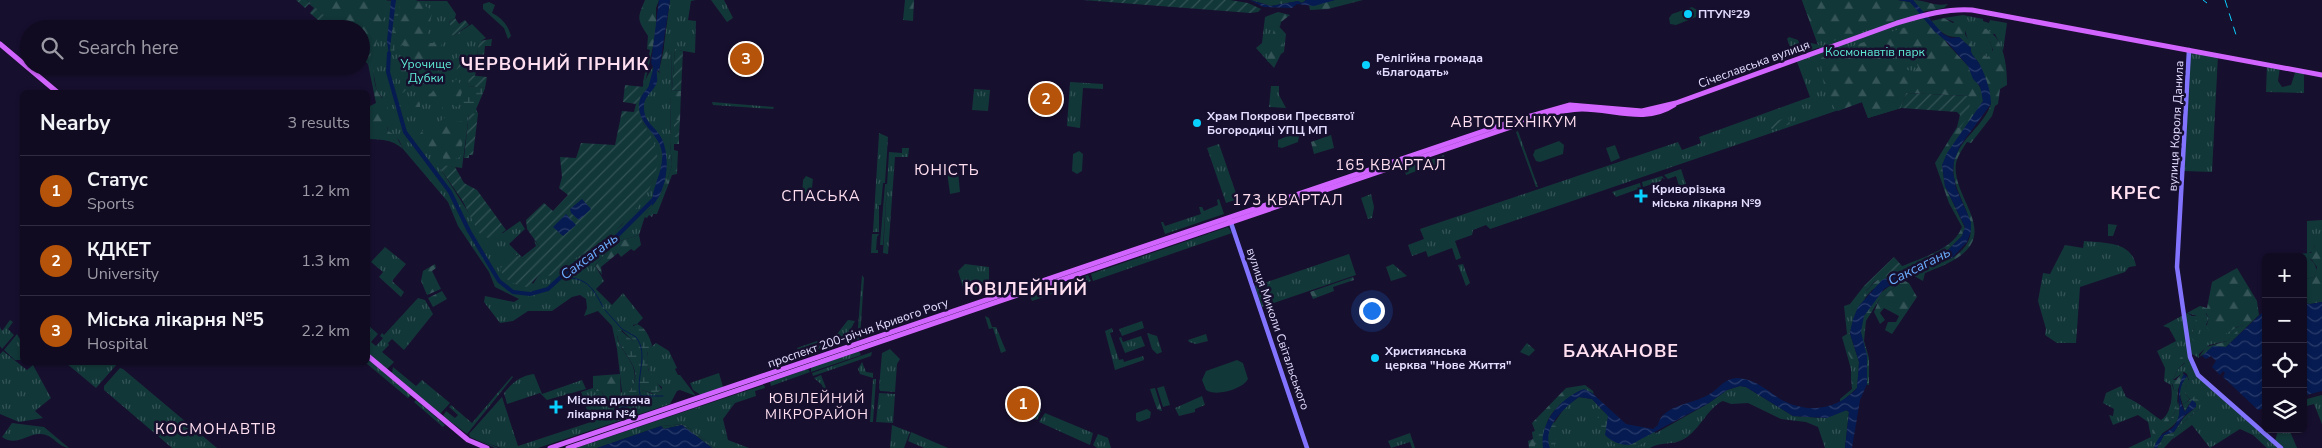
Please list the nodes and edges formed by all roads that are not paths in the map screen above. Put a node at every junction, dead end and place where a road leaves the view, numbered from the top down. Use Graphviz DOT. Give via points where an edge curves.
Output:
graph roads {
  1 [pos="0,44"];
  2 [pos="2190,50"];
  3 [pos="20,61"];
  4 [pos="2322,74"];
  5 [pos="37,75"];
  6 [pos="55,90"];
  7 [pos="1509,125"];
  8 [pos="1230,220"];
  9 [pos="370,358"];
  10 [pos="758,381"];
  11 [pos="468,440"];
  12 [pos="473,448"];
  13 [pos="487,448"];
  14 [pos="550,448"];
  15 [pos="568,448"];
  16 [pos="1307,448"];
  17 [pos="2281,448"];
  1 -- 3 [label="main road"];
  2 -- 4 [label="main road, Січеславська вулиця"];
  2 -- 7 [label="main road, Січеславська вулиця" via="1972,10 1950,11 1920,17 1676,103 1658,113 1643,116 1587,109 1568,110"];
  2 -- 17 [label="main road, вулиця Короля Данила" via="2177,267 2189,352 2198,375"];
  5 -- 6 [label="main road"];
  7 -- 8 [label="main road, проспект 200-річчя Кривого Рогу"];
  8 -- 10 [label="main road, проспект 200-річчя Кривого Рогу"];
  8 -- 16 [label="main road, вулиця Миколи Світальського"];
  9 -- 11 [label="main road"];
  10 -- 14 [label="main road, проспект 200-річчя Кривого Рогу"];
  10 -- 15 [label="main road, проспект 200-річчя Кривого Рогу"];
  11 -- 12 [label="main road"];
  11 -- 13 [label="main road"];
}
